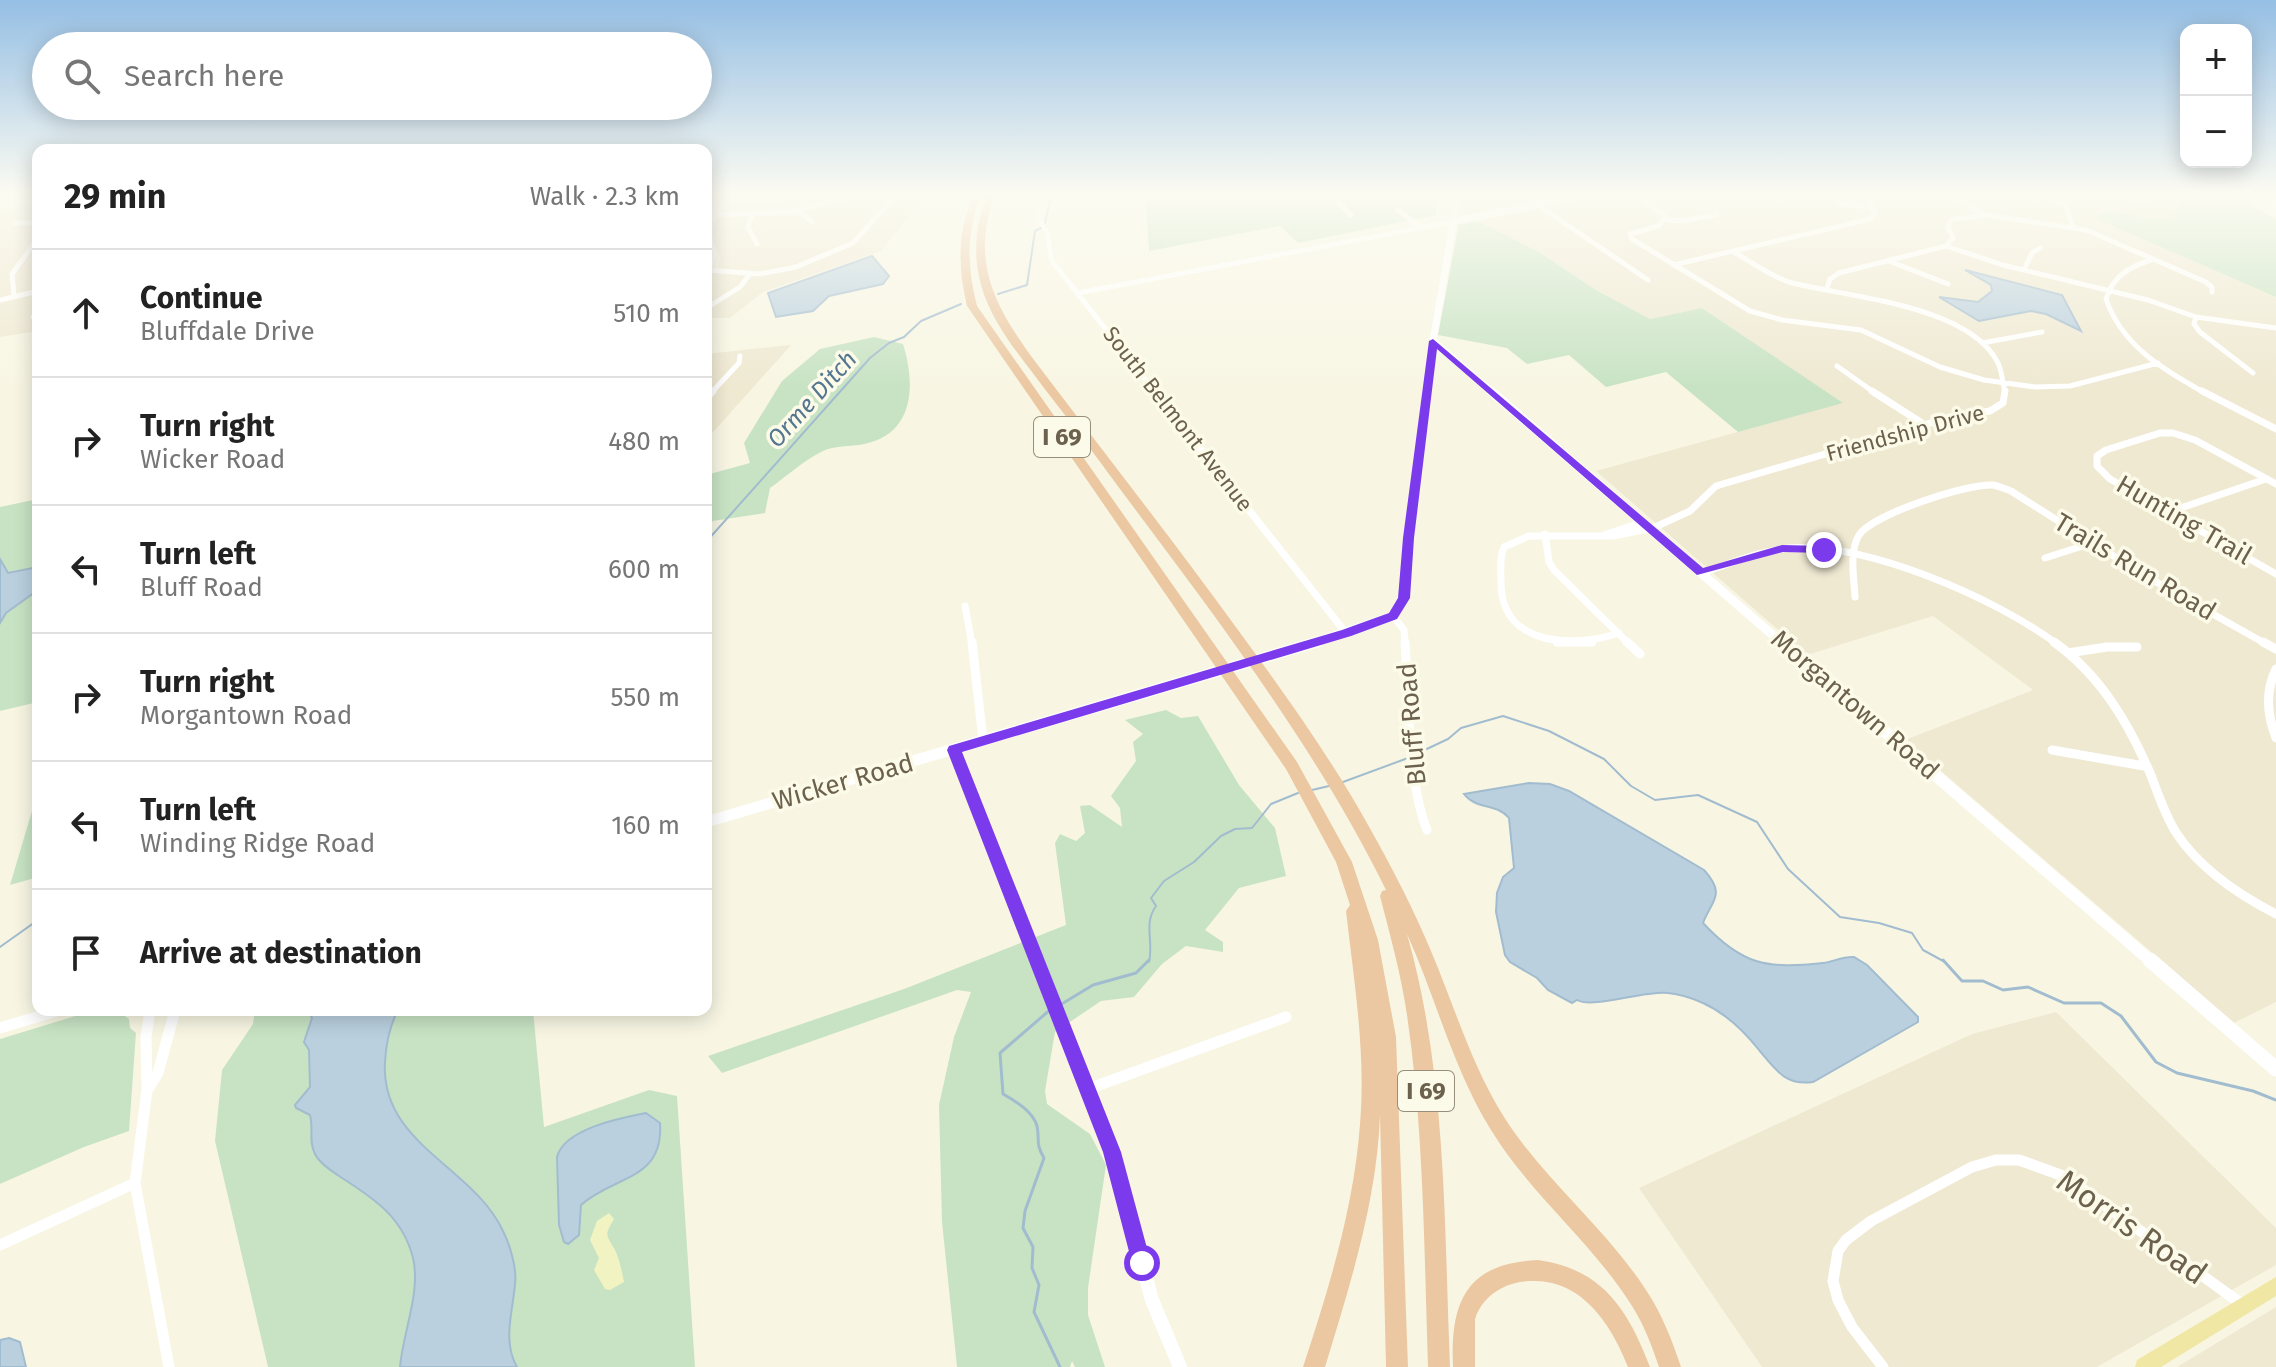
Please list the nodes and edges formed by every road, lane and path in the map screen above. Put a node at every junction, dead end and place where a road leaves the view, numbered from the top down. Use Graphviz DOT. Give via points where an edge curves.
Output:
graph roads {
  1 [pos="24,259"];
  2 [pos="814,259"];
  3 [pos="964,259"];
  4 [pos="980,259"];
  5 [pos="1052,259"];
  6 [pos="1259,259"];
  7 [pos="1446,259"];
  8 [pos="1617,259"];
  9 [pos="1664,259"];
  10 [pos="1702,259"];
  11 [pos="1746,259"];
  12 [pos="1897,259"];
  13 [pos="1988,259"];
  14 [pos="2029,259"];
  15 [pos="2155,259"];
  16 [pos="1888,261"];
  17 [pos="1673,265"];
  18 [pos="2024,270"];
  19 [pos="712,271"];
  20 [pos="750,274"];
  21 [pos="1648,280"];
  22 [pos="1948,284"];
  23 [pos="1827,288"];
  24 [pos="2107,290"];
  25 [pos="32,292"];
  26 [pos="2212,292"];
  27 [pos="1078,293"];
  28 [pos="14,296"];
  29 [pos="0,300"];
  30 [pos="712,304"];
  31 [pos="2196,317"];
  32 [pos="2276,328"];
  33 [pos="2042,332"];
  34 [pos="1433,341"];
  35 [pos="1982,343"];
  36 [pos="740,356"];
  37 [pos="2158,363"];
  38 [pos="1837,366"];
  39 [pos="2253,373"];
  40 [pos="712,384"];
  41 [pos="2004,384"];
  42 [pos="718,385"];
  43 [pos="712,392"];
  44 [pos="2276,422"];
  45 [pos="2267,424"];
  46 [pos="1925,425"];
  47 [pos="2276,429"];
  48 [pos="2266,479"];
  49 [pos="2276,484"];
  50 [pos="2166,513"];
  51 [pos="1646,525"];
  52 [pos="1545,534"];
  53 [pos="2092,543"];
  54 [pos="1856,556"];
  55 [pos="2045,558"];
  56 [pos="1701,573"];
  57 [pos="2276,574"];
  58 [pos="1855,597"];
  59 [pos="965,606"];
  60 [pos="1393,616"];
  61 [pos="1346,633"];
  62 [pos="1619,633"];
  63 [pos="2137,647"];
  64 [pos="2276,649"];
  65 [pos="2068,653"];
  66 [pos="1640,654"];
  67 [pos="2276,669"];
  68 [pos="2272,698"];
  69 [pos="2276,738"];
  70 [pos="983,740"];
  71 [pos="954,750"];
  72 [pos="2052,750"];
  73 [pos="2144,766"];
  74 [pos="712,820"];
  75 [pos="1360,825"];
  76 [pos="1427,830"];
  77 [pos="1350,879"];
  78 [pos="2276,914"];
  79 [pos="40,1016"];
  80 [pos="149,1016"];
  81 [pos="173,1016"];
  82 [pos="1286,1017"];
  83 [pos="0,1028"];
  84 [pos="2276,1069"];
  85 [pos="1088,1089"];
  86 [pos="147,1090"];
  87 [pos="135,1183"];
  88 [pos="0,1245"];
  89 [pos="2276,1286"];
  90 [pos="2243,1305"];
  91 [pos="169,1367"];
  92 [pos="1180,1367"];
  93 [pos="1314,1367"];
  94 [pos="1397,1367"];
  95 [pos="1439,1367"];
  96 [pos="1464,1367"];
  97 [pos="1639,1367"];
  98 [pos="1670,1367"];
  99 [pos="1883,1367"];
  100 [pos="2144,1367"];
  1 -- 28 [label="street" via="11,278"];
  2 -- 20 [label="street" via="786,270"];
  3 -- 77 [label="highway, I 69" via="972,306 1292,766"];
  4 -- 75 [label="highway, I 69" via="999,317 1261,673"];
  5 -- 27 [label="street, South Belmont Avenue"];
  6 -- 27 [label="street"];
  7 -- 34 [label="main road"];
  8 -- 21 [label="street"];
  9 -- 17 [label="street"];
  10 -- 17 [label="street"];
  11 -- 23 [label="street" via="1786,281"];
  12 -- 16 [label="street"];
  13 -- 18 [label="street"];
  14 -- 18 [label="street"];
  15 -- 24 [label="street" via="2123,272"];
  15 -- 26 [label="street" via="2206,282"];
  16 -- 22 [label="street"];
  16 -- 23 [label="street" via="1839,273"];
  17 -- 41 [label="street" via="1750,311 1861,330 1940,367"];
  18 -- 24 [label="street"];
  19 -- 20 [label="street"];
  20 -- 30 [label="street"];
  23 -- 35 [label="street" via="1915,309"];
  24 -- 31 [label="street"];
  24 -- 37 [label="street" via="2115,324"];
  25 -- 28 [label="street"];
  27 -- 61 [label="street, South Belmont Avenue"];
  28 -- 29 [label="street"];
  31 -- 32 [label="street"];
  31 -- 39 [label="street" via="2200,332"];
  33 -- 35 [label="street"];
  34 -- 51 [label="main road, Morgantown Road"];
  34 -- 60 [label="street" via="1404,598"];
  35 -- 41 [label="street" via="1998,363"];
  36 -- 42 [label="street"];
  37 -- 41 [label="street, Friendship Drive" via="2070,386"];
  37 -- 45 [label="street"];
  38 -- 46 [label="street"];
  40 -- 42 [label="street"];
  41 -- 46 [label="street, Friendship Drive" via="2006,397 1998,407"];
  42 -- 43 [label="street"];
  44 -- 45 [label="street"];
  45 -- 47 [label="street"];
  46 -- 51 [label="street, Friendship Drive" via="1716,486 1686,515"];
  48 -- 49 [label="street"];
  48 -- 50 [label="street"];
  48 -- 50 [label="street, Hunting Trail" via="2176,434 2160,433 2097,456 2096,463 2110,479"];
  50 -- 57 [label="street, Hunting Trail"];
  51 -- 52 [label="street, Friendship Drive" via="1600,537"];
  51 -- 56 [label="main road, Morgantown Road"];
  52 -- 62 [label="street" via="1554,570"];
  52 -- 62 [label="street" via="1509,544 1501,554 1508,614 1544,638 1568,643"];
  53 -- 54 [label="street, Trails Run Road" via="2011,491 1983,484 1874,520 1858,536"];
  53 -- 55 [label="street"];
  53 -- 64 [label="street, Trails Run Road"];
  54 -- 56 [label="street" via="1782,549"];
  54 -- 58 [label="street"];
  54 -- 65 [label="street" via="1972,593 2023,620"];
  56 -- 84 [label="main road, Morgantown Road"];
  59 -- 70 [label="street"];
  60 -- 61 [label="street, Wicker Road"];
  60 -- 76 [label="street, Bluff Road" via="1404,630 1412,745"];
  61 -- 70 [label="street, Wicker Road"];
  62 -- 66 [label="street"];
  63 -- 65 [label="street"];
  65 -- 73 [label="street" via="2113,701"];
  67 -- 68 [label="street"];
  68 -- 69 [label="street" via="2270,721"];
  70 -- 71 [label="street, Wicker Road"];
  71 -- 74 [label="street, Wicker Road"];
  71 -- 85 [label="street"];
  72 -- 73 [label="street"];
  73 -- 78 [label="street" via="2188,849 2217,877"];
  75 -- 95 [label="highway, I 69" via="1402,942 1422,1044"];
  75 -- 98 [label="highway" via="1419,941 1465,1058 1498,1124 1641,1299 1663,1339"];
  77 -- 93 [label="highway" via="1367,1004 1370,1123 1353,1227"];
  77 -- 94 [label="highway, I 69" via="1375,962 1388,1049"];
  79 -- 83 [label="street"];
  80 -- 86 [label="street"];
  81 -- 86 [label="street" via="158,1073"];
  82 -- 85 [label="street"];
  85 -- 92 [label="street" via="1126,1198 1152,1300"];
  86 -- 87 [label="street"];
  87 -- 88 [label="street"];
  87 -- 91 [label="street"];
  89 -- 90 [label="main road"];
  90 -- 99 [label="street, Morris Road" via="2068,1178 2024,1162 1993,1160 1856,1229 1841,1246 1832,1269 1837,1298"];
  90 -- 100 [label="main road"];
  96 -- 97 [label="highway" via="1463,1327 1479,1292 1514,1271 1538,1270 1584,1286 1619,1323"];
}
